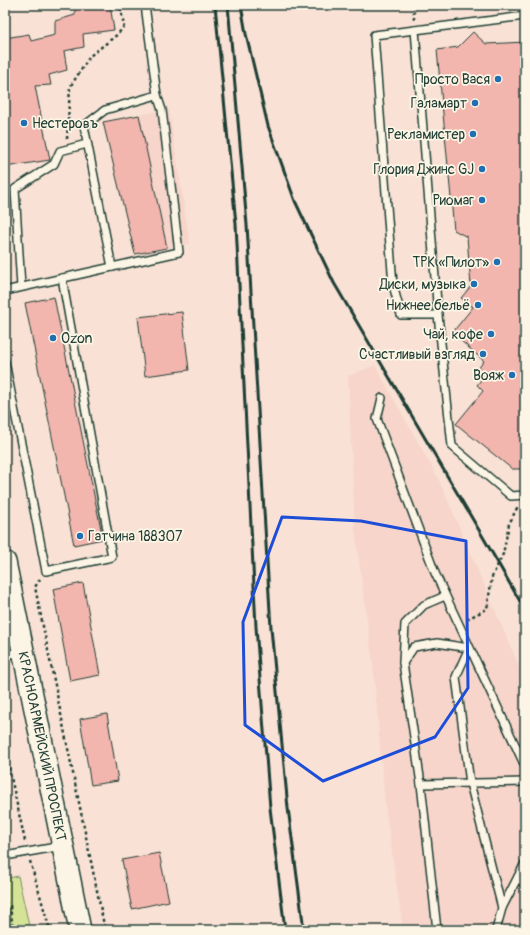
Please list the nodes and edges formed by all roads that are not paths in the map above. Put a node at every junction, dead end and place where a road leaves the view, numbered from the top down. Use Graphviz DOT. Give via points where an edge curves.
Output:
graph roads {
  1 [pos="145,5"];
  2 [pos="525,16"];
  3 [pos="415,30"];
  4 [pos="158,95"];
  5 [pos="87,144"];
  6 [pos="112,267"];
  7 [pos="62,278"];
  8 [pos="21,288"];
  9 [pos="5,291"];
  10 [pos="438,315"];
  11 [pos="5,362"];
  12 [pos="382,398"];
  13 [pos="524,495"];
  14 [pos="5,562"];
  15 [pos="445,596"];
  16 [pos="469,648"];
  17 [pos="14,653"];
  18 [pos="403,662"];
  19 [pos="525,766"];
  20 [pos="525,782"];
  21 [pos="470,783"];
  22 [pos="421,784"];
  23 [pos="63,846"];
  24 [pos="5,856"];
  25 [pos="525,863"];
  26 [pos="518,877"];
  27 [pos="525,885"];
  28 [pos="502,908"];
  29 [pos="80,930"];
  30 [pos="437,930"];
  31 [pos="496,930"];
  1 -- 4 [label="lane"];
  2 -- 3 [label="lane"];
  3 -- 10 [label="lane"];
  3 -- 10 [label="lane" via="374,35 393,285 401,315"];
  4 -- 5 [label="lane" via="105,110 84,126"];
  4 -- 6 [label="lane" via="179,252"];
  5 -- 6 [label="lane"];
  5 -- 8 [label="lane" via="60,151 54,164 15,189"];
  6 -- 7 [label="lane"];
  7 -- 8 [label="lane"];
  7 -- 11 [label="lane" via="112,557 46,571"];
  8 -- 9 [label="lane"];
  10 -- 13 [label="lane" via="452,446 511,496"];
  12 -- 15 [label="lane" via="377,419"];
  14 -- 17 [label="main road, КРАСНОАРМЕЙСКИЙ ПРОСПЕКТ"];
  15 -- 16 [label="lane"];
  15 -- 18 [label="lane" via="424,605 405,624"];
  16 -- 18 [label="lane" via="437,643 414,647"];
  16 -- 19 [label="lane"];
  16 -- 21 [label="lane" via="456,677"];
  17 -- 23 [label="main road, КРАСНОАРМЕЙСКИЙ ПРОСПЕКТ"];
  18 -- 22 [label="lane"];
  20 -- 21 [label="lane"];
  21 -- 22 [label="lane"];
  21 -- 28 [label="lane"];
  22 -- 30 [label="lane"];
  23 -- 24 [label="lane"];
  23 -- 29 [label="main road, КРАСНОАРМЕЙСКИЙ ПРОСПЕКТ"];
  25 -- 26 [label="lane"];
  26 -- 27 [label="lane"];
  26 -- 28 [label="lane"];
  28 -- 31 [label="lane"];
}
